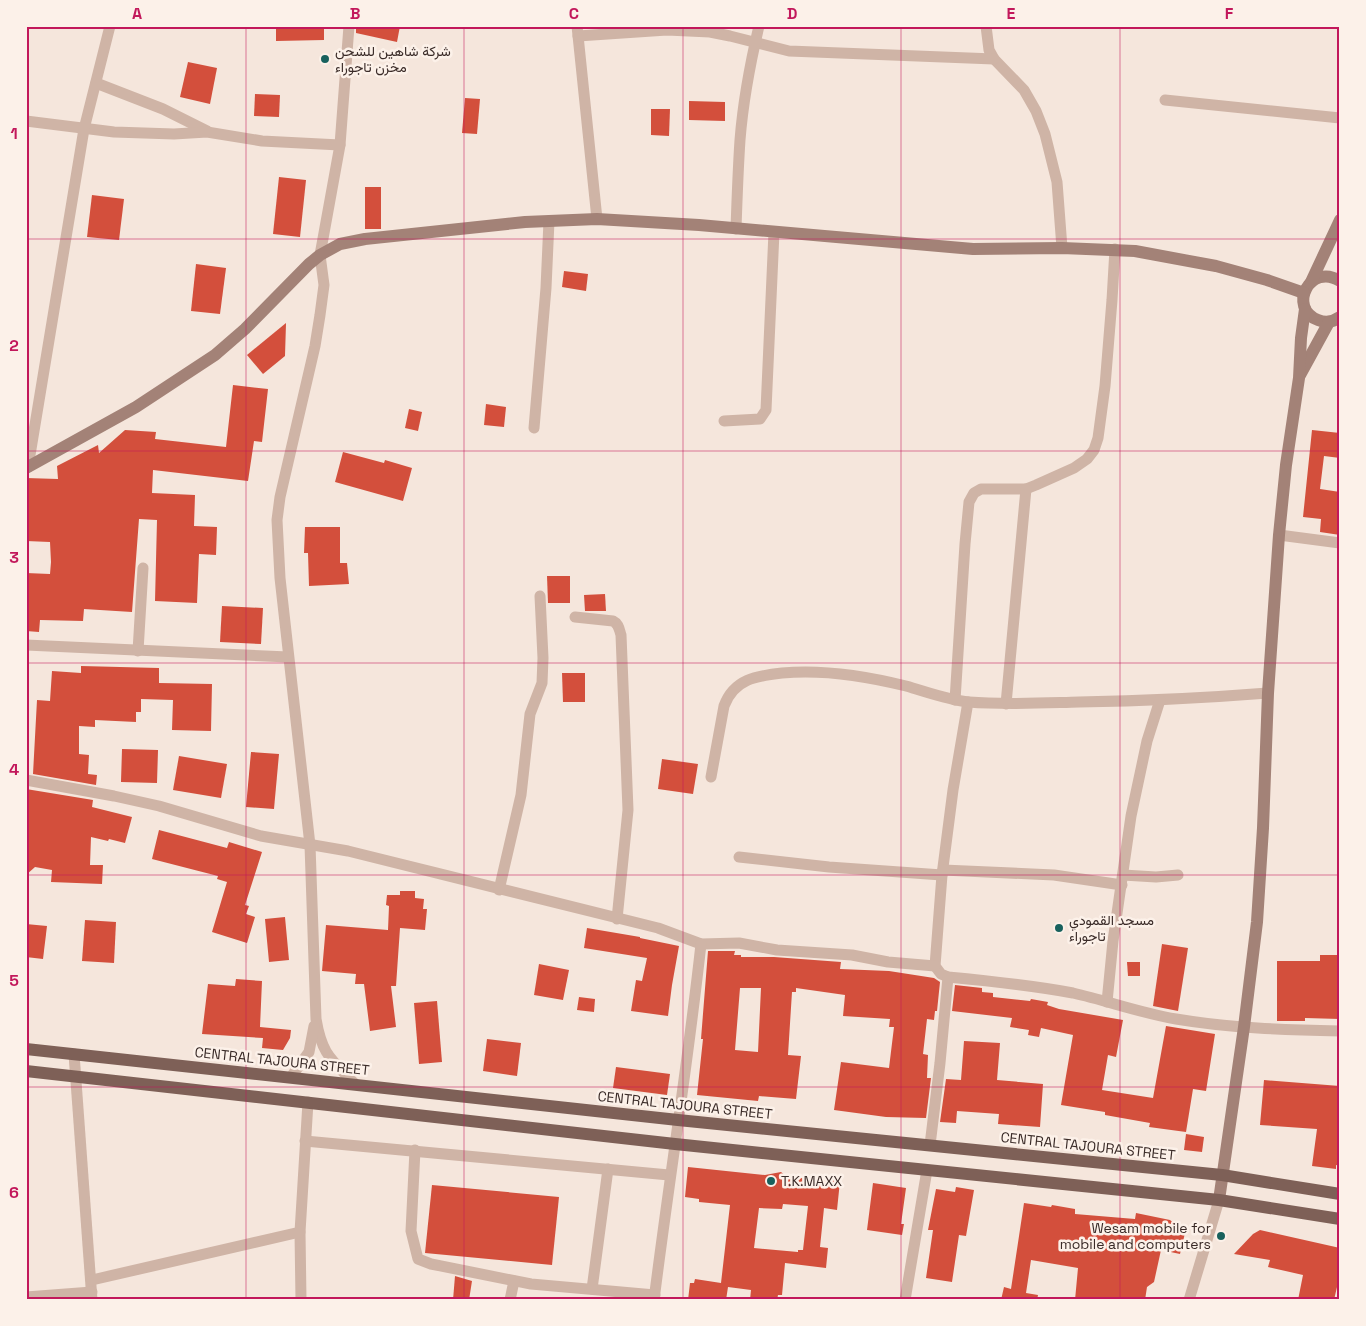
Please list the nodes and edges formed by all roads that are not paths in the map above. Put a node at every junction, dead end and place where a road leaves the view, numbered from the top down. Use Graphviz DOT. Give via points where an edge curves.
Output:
graph roads {
  1 [pos="110,26"];
  2 [pos="348,26"];
  3 [pos="759,26"];
  4 [pos="986,26"];
  5 [pos="667,28"];
  6 [pos="578,31"];
  7 [pos="755,42"];
  8 [pos="994,59"];
  9 [pos="96,83"];
  10 [pos="1165,100"];
  11 [pos="1340,118"];
  12 [pos="26,121"];
  13 [pos="84,129"];
  14 [pos="207,132"];
  15 [pos="340,145"];
  16 [pos="597,219"];
  17 [pos="1340,220"];
  18 [pos="549,221"];
  19 [pos="736,229"];
  20 [pos="774,232"];
  21 [pos="1062,248"];
  22 [pos="1114,249"];
  23 [pos="320,255"];
  24 [pos="1340,281"];
  25 [pos="1307,287"];
  26 [pos="1305,309"];
  27 [pos="1337,319"];
  28 [pos="1299,378"];
  29 [pos="724,421"];
  30 [pos="534,428"];
  31 [pos="27,468"];
  32 [pos="1026,489"];
  33 [pos="1279,534"];
  34 [pos="1340,544"];
  35 [pos="143,568"];
  36 [pos="540,596"];
  37 [pos="574,617"];
  38 [pos="26,645"];
  39 [pos="138,651"];
  40 [pos="288,657"];
  41 [pos="1268,694"];
  42 [pos="955,700"];
  43 [pos="1160,700"];
  44 [pos="968,702"];
  45 [pos="1006,704"];
  46 [pos="711,777"];
  47 [pos="26,780"];
  48 [pos="310,845"];
  49 [pos="738,857"];
  50 [pos="943,872"];
  51 [pos="1178,875"];
  52 [pos="1123,880"];
  53 [pos="499,890"];
  54 [pos="617,919"];
  55 [pos="701,944"];
  56 [pos="935,966"];
  57 [pos="948,977"];
  58 [pos="1107,1002"];
  59 [pos="316,1020"];
  60 [pos="1244,1027"];
  61 [pos="1340,1031"];
  62 [pos="26,1049"];
  63 [pos="74,1054"];
  64 [pos="26,1071"];
  65 [pos="75,1076"];
  66 [pos="291,1077"];
  67 [pos="355,1084"];
  68 [pos="308,1102"];
  69 [pos="678,1120"];
  70 [pos="306,1141"];
  71 [pos="675,1144"];
  72 [pos="930,1145"];
  73 [pos="415,1150"];
  74 [pos="608,1169"];
  75 [pos="927,1170"];
  76 [pos="670,1174"];
  77 [pos="1222,1175"];
  78 [pos="1340,1194"];
  79 [pos="1219,1200"];
  80 [pos="1340,1219"];
  81 [pos="300,1232"];
  82 [pos="92,1280"];
  83 [pos="514,1281"];
  84 [pos="592,1289"];
  85 [pos="92,1296"];
  86 [pos="26,1297"];
  87 [pos="654,1297"];
  88 [pos="301,1300"];
  89 [pos="510,1300"];
  90 [pos="905,1300"];
  91 [pos="1189,1300"];
  1 -- 9 [label="street"];
  2 -- 15 [label="street"];
  3 -- 7 [label="street"];
  4 -- 8 [label="street"];
  5 -- 6 [label="street"];
  5 -- 7 [label="street" via="710,32"];
  6 -- 16 [label="street"];
  7 -- 8 [label="street" via="789,51 817,53"];
  7 -- 19 [label="street" via="742,122"];
  8 -- 21 [label="street" via="1024,90 1045,134 1057,182"];
  9 -- 13 [label="street"];
  9 -- 14 [label="street" via="163,109"];
  10 -- 11 [label="street"];
  12 -- 13 [label="street"];
  13 -- 14 [label="street" via="137,134"];
  13 -- 31 [label="street"];
  14 -- 15 [label="street" via="262,141"];
  15 -- 23 [label="street"];
  16 -- 18 [label="street"];
  16 -- 19 [label="street"];
  17 -- 25 [label="street"];
  18 -- 23 [label="street" via="390,235 340,244"];
  18 -- 30 [label="street"];
  19 -- 20 [label="street"];
  20 -- 21 [label="street" via="973,249"];
  20 -- 29 [label="street" via="766,410 760,419"];
  21 -- 22 [label="street"];
  22 -- 25 [label="street" via="1171,256"];
  22 -- 32 [label="street" via="1112,300 1098,438 1094,450 1074,468"];
  23 -- 31 [label="street" via="209,359 144,402"];
  23 -- 40 [label="street" via="324,285 318,332 290,448 278,520"];
  24 -- 25 [label="street" via="1324,276"];
  25 -- 26 [label="street" via="1303,301"];
  26 -- 27 [label="street" via="1315,319"];
  26 -- 28 [label="street"];
  27 -- 28 [label="street"];
  28 -- 33 [label="street"];
  32 -- 42 [label="street" via="981,489 969,502"];
  32 -- 45 [label="street"];
  33 -- 34 [label="street"];
  33 -- 41 [label="street"];
  35 -- 39 [label="street"];
  36 -- 53 [label="street" via="544,658 542,683 530,714 521,795"];
  37 -- 54 [label="street" via="613,621 619,626 628,810"];
  38 -- 39 [label="street"];
  39 -- 40 [label="street"];
  40 -- 48 [label="street"];
  41 -- 43 [label="street"];
  41 -- 60 [label="street" via="1258,913"];
  42 -- 44 [label="street"];
  42 -- 46 [label="street" via="844,674 783,673 752,679 736,686 727,698"];
  43 -- 45 [label="street"];
  43 -- 52 [label="street" via="1147,741 1131,816"];
  44 -- 45 [label="street"];
  44 -- 50 [label="street"];
  47 -- 48 [label="street" via="158,806 260,836"];
  48 -- 53 [label="street" via="348,851"];
  48 -- 59 [label="street"];
  49 -- 50 [label="street" via="829,867"];
  50 -- 52 [label="street"];
  50 -- 56 [label="street"];
  51 -- 52 [label="street"];
  52 -- 58 [label="street"];
  53 -- 54 [label="street"];
  54 -- 55 [label="street" via="658,928"];
  55 -- 56 [label="street" via="739,943 777,950 852,955"];
  55 -- 69 [label="street"];
  56 -- 57 [label="street"];
  57 -- 58 [label="street" via="1034,986"];
  57 -- 72 [label="street"];
  58 -- 60 [label="street" via="1177,1019"];
  59 -- 66 [label="street" via="309,1052"];
  59 -- 67 [label="street" via="325,1053"];
  60 -- 61 [label="street"];
  60 -- 77 [label="street"];
  62 -- 63 [label="main road, CENTRAL TAJOURA STREET"];
  63 -- 65 [label="street"];
  63 -- 66 [label="main road, CENTRAL TAJOURA STREET"];
  64 -- 65 [label="main road"];
  65 -- 68 [label="main road"];
  65 -- 82 [label="street"];
  66 -- 67 [label="main road, CENTRAL TAJOURA STREET"];
  67 -- 69 [label="main road, CENTRAL TAJOURA STREET"];
  68 -- 70 [label="street"];
  68 -- 71 [label="main road"];
  69 -- 71 [label="street"];
  69 -- 72 [label="main road, CENTRAL TAJOURA STREET"];
  70 -- 73 [label="street"];
  70 -- 81 [label="street"];
  71 -- 75 [label="main road"];
  71 -- 76 [label="street"];
  72 -- 77 [label="main road, CENTRAL TAJOURA STREET"];
  73 -- 74 [label="street"];
  73 -- 83 [label="street" via="411,1231 418,1259"];
  74 -- 76 [label="street"];
  74 -- 84 [label="street"];
  75 -- 79 [label="main road"];
  75 -- 90 [label="street"];
  76 -- 87 [label="street"];
  77 -- 78 [label="main road, CENTRAL TAJOURA STREET"];
  77 -- 79 [label="street"];
  79 -- 80 [label="main road"];
  79 -- 91 [label="street"];
  81 -- 82 [label="street"];
  81 -- 88 [label="street"];
  82 -- 85 [label="street"];
  83 -- 84 [label="street"];
  83 -- 89 [label="street"];
  84 -- 87 [label="street"];
  85 -- 86 [label="street"];
}
